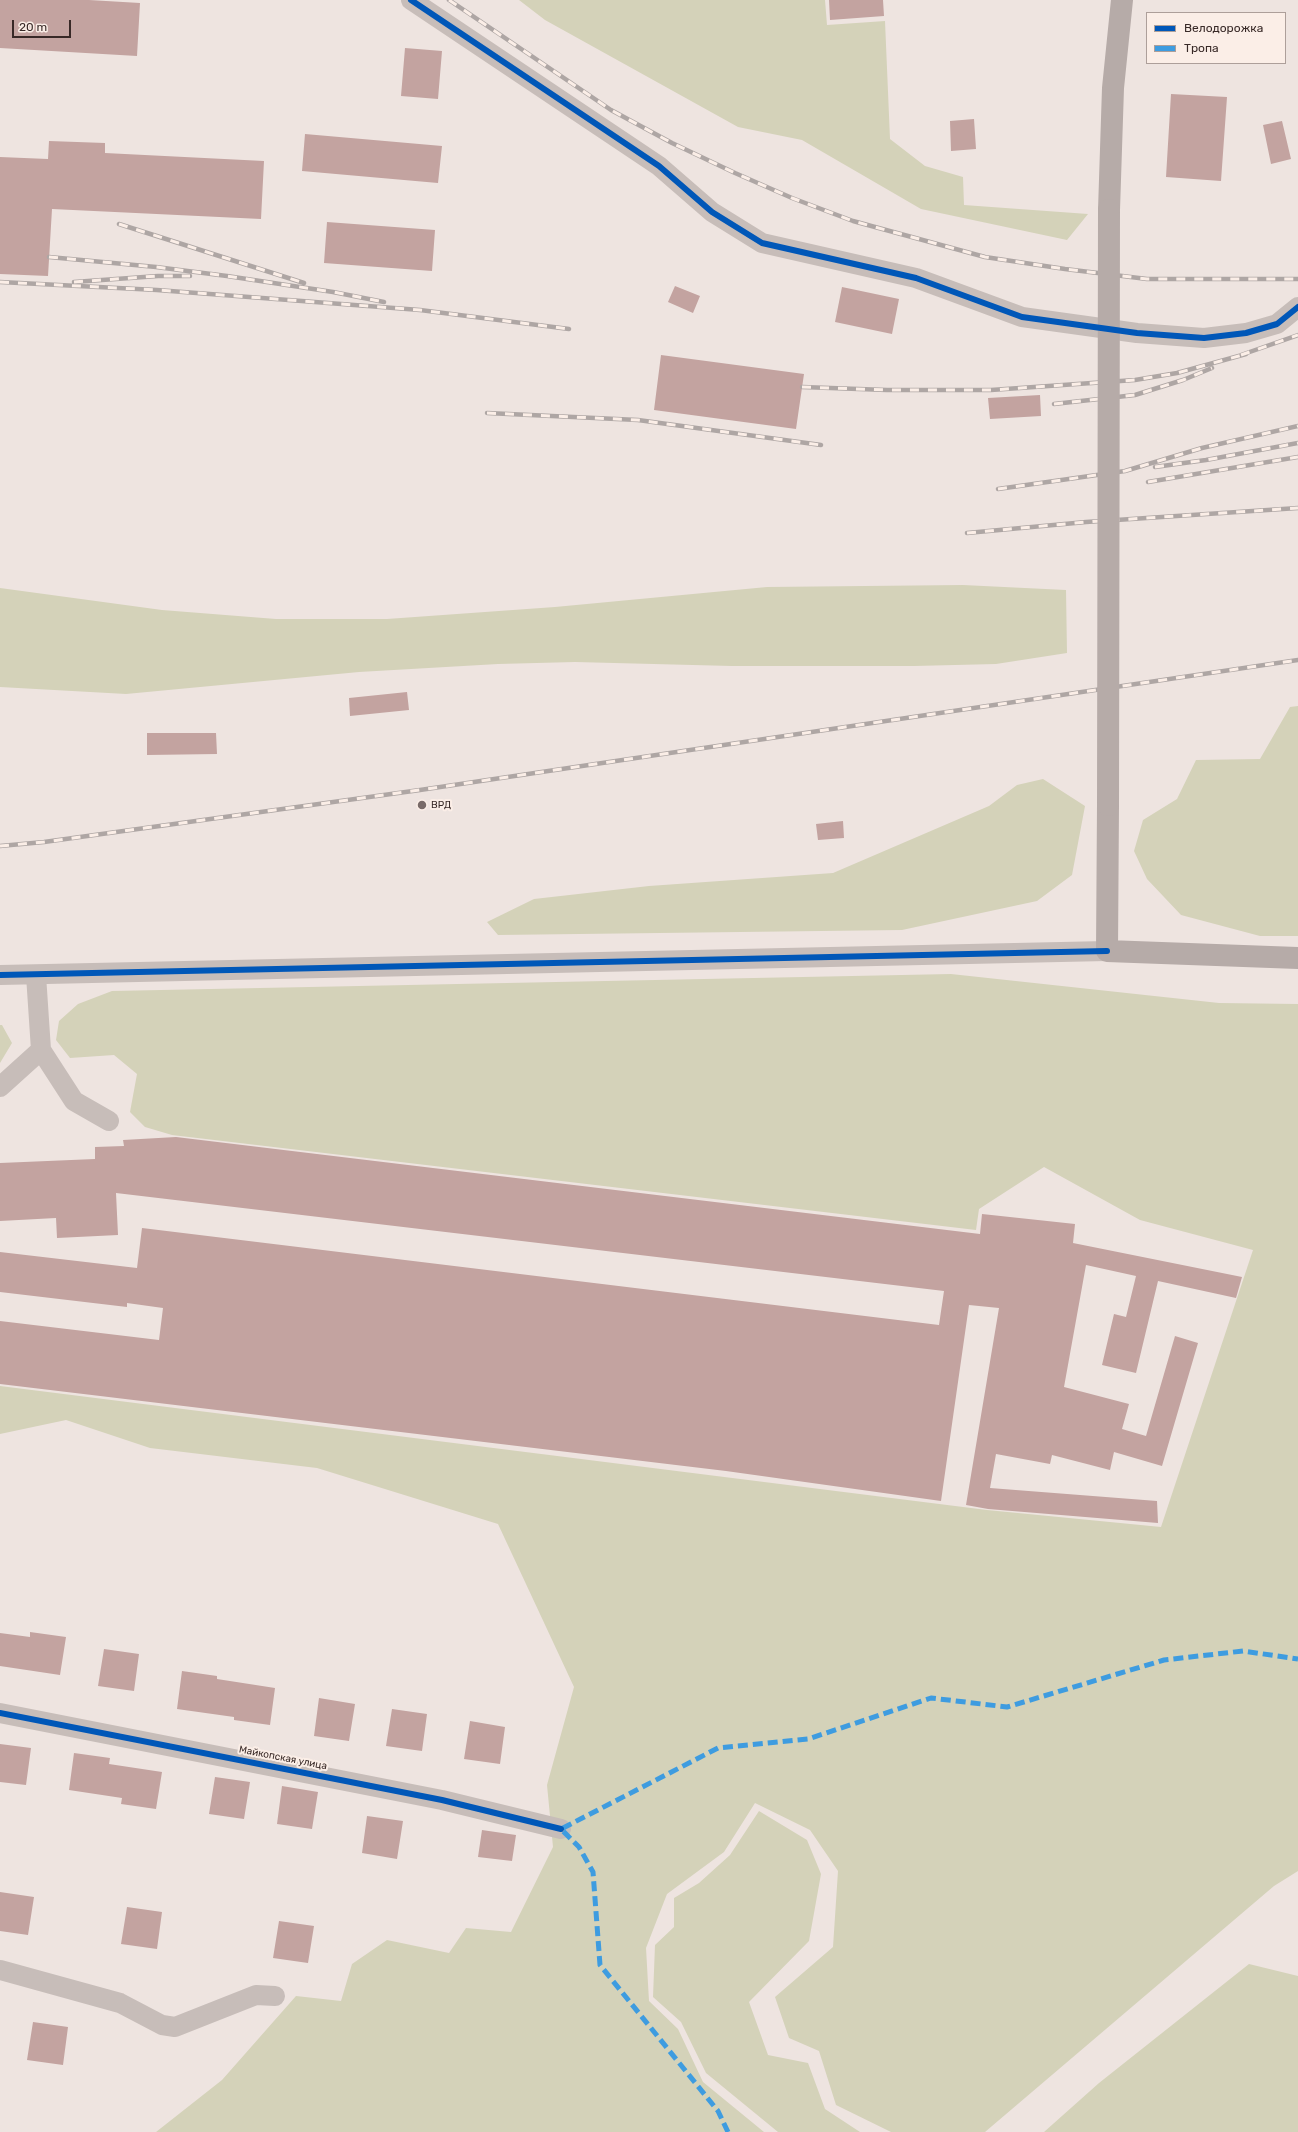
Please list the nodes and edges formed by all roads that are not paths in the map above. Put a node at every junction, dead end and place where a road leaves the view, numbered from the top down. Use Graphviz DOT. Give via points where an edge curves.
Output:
graph roads {
  1 [pos="411,0"];
  2 [pos="1122,0"];
  3 [pos="1298,307"];
  4 [pos="1107,951"];
  5 [pos="1298,958"];
  6 [pos="36,974"];
  7 [pos="0,975"];
  8 [pos="41,1050"];
  9 [pos="0,1087"];
  10 [pos="109,1121"];
  11 [pos="0,1713"];
  12 [pos="561,1829"];
  13 [pos="0,1970"];
  14 [pos="275,1996"];
  1 -- 3 [label="street" via="659,166 712,212 762,243 916,278 1022,318 1137,333 1204,338 1246,334 1277,324"];
  2 -- 4 [label="main road, bridge" via="1113,88 1109,210"];
  4 -- 5 [label="main road"];
  4 -- 6 [label="street"];
  6 -- 7 [label="street"];
  6 -- 8 [label="street"];
  8 -- 9 [label="street"];
  8 -- 10 [label="street" via="74,1101"];
  11 -- 12 [label="street, Майкопская улица" via="442,1800"];
  13 -- 14 [label="street" via="120,2003 162,2025 175,2027 256,1995"];
}
